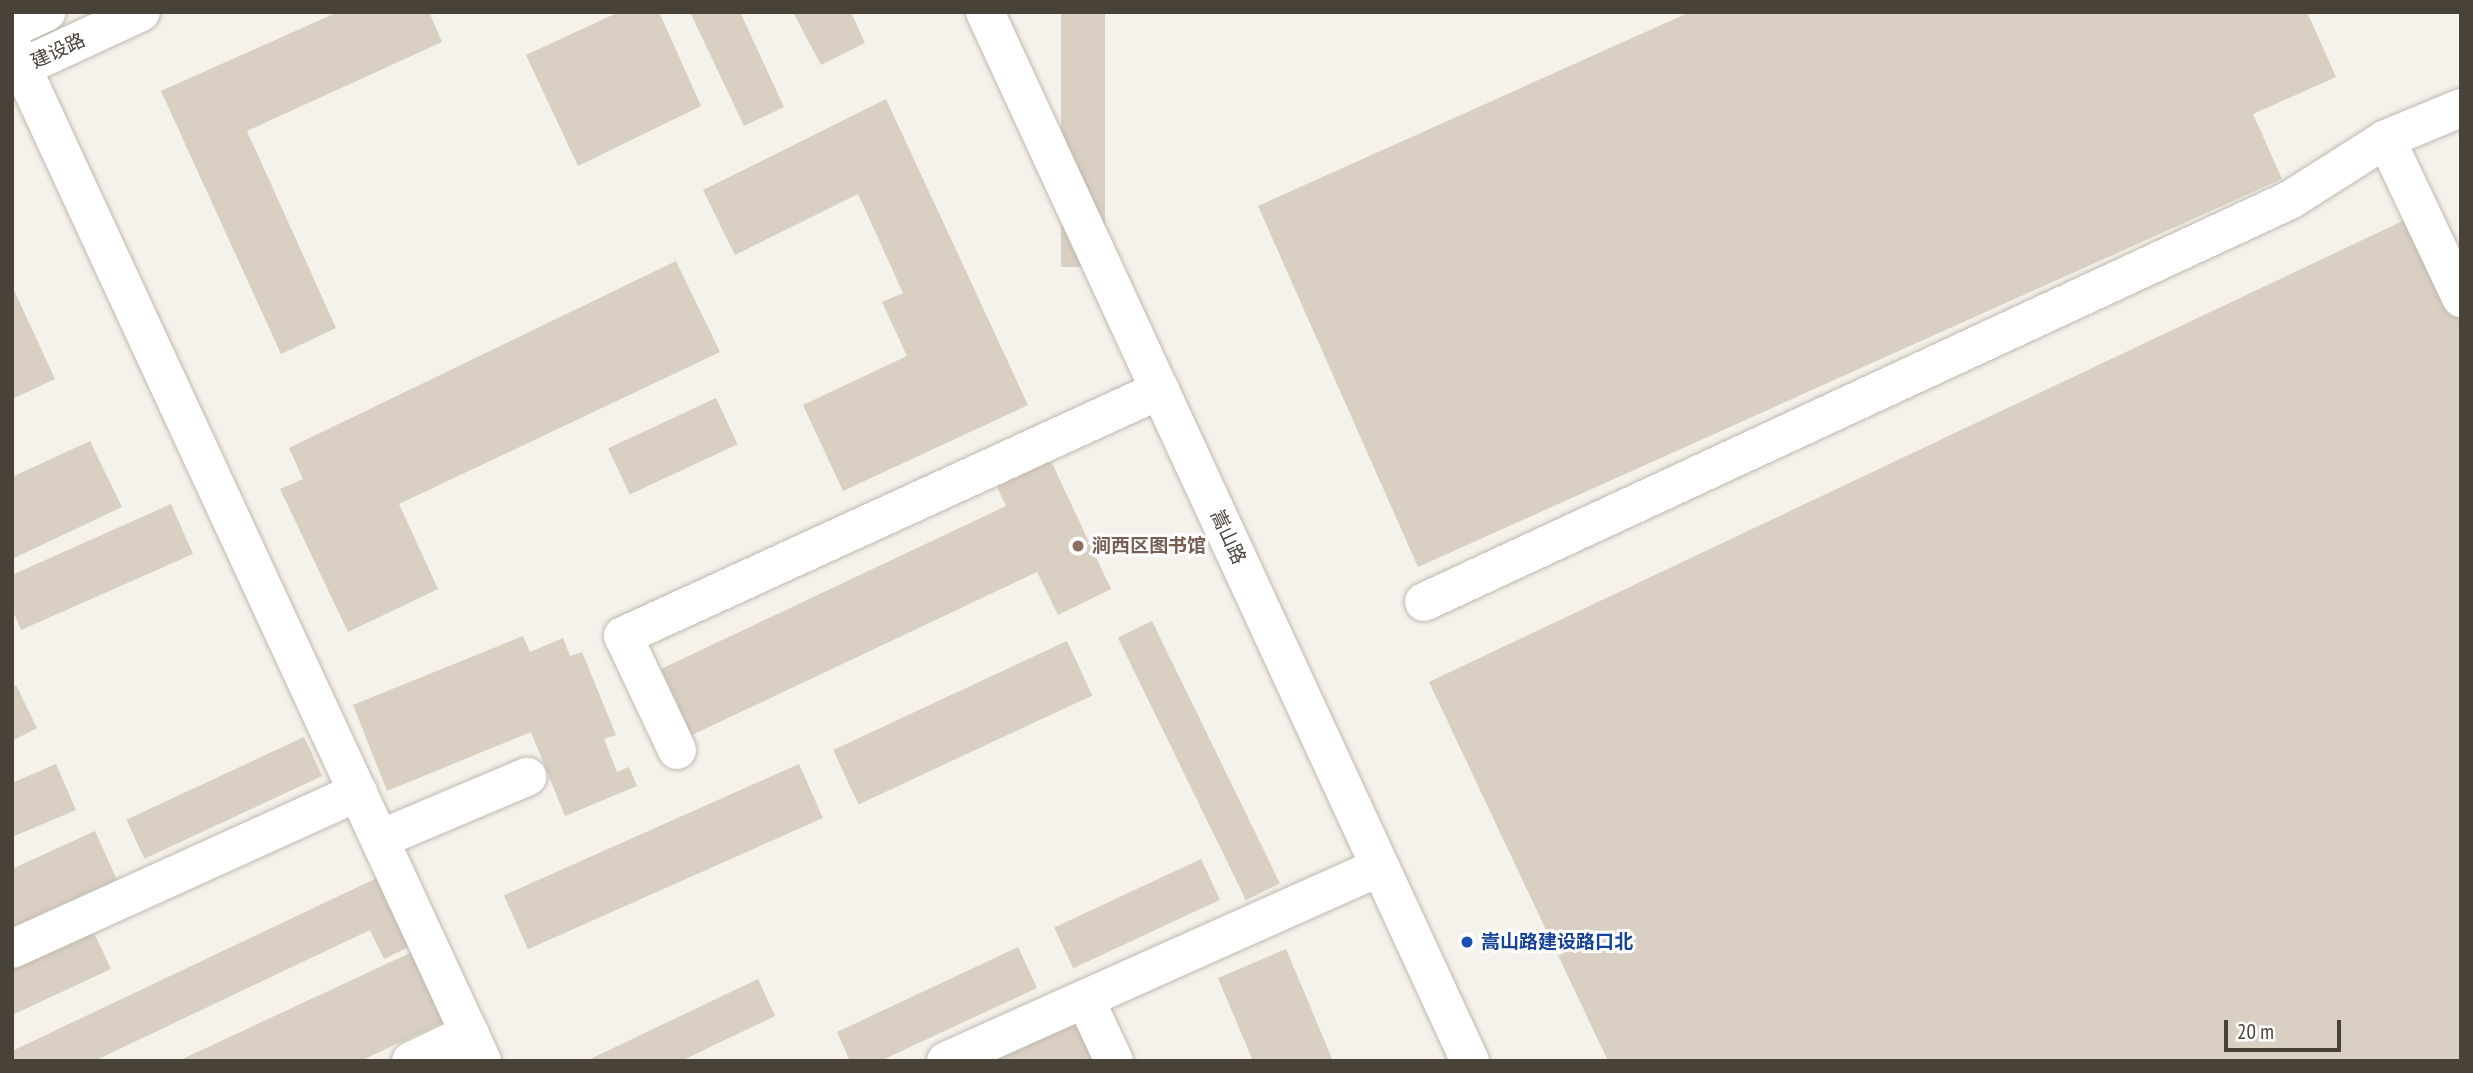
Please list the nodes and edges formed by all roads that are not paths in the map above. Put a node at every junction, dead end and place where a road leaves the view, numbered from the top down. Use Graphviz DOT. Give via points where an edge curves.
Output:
graph roads {
  1 [pos="46,12"];
  2 [pos="141,12"];
  3 [pos="960,12"];
  4 [pos="985,12"];
  5 [pos="12,28"];
  6 [pos="16,62"];
  7 [pos="2461,108"];
  8 [pos="2386,139"];
  9 [pos="2461,298"];
  10 [pos="1149,395"];
  11 [pos="1424,602"];
  12 [pos="677,750"];
  13 [pos="527,777"];
  14 [pos="358,792"];
  15 [pos="380,839"];
  16 [pos="1370,872"];
  17 [pos="12,949"];
  18 [pos="1085,999"];
  19 [pos="476,1047"];
  20 [pos="411,1061"];
  21 [pos="946,1061"];
  22 [pos="1114,1061"];
  23 [pos="1444,1061"];
  24 [pos="1470,1061"];
  1 -- 5 [label="street, 建设路"];
  2 -- 6 [label="street, 建设路"];
  3 -- 10 [label="street, 嵩山路"];
  4 -- 10 [label="street, 嵩山路"];
  6 -- 14 [label="street"];
  7 -- 8 [label="street"];
  8 -- 9 [label="street"];
  8 -- 11 [label="street" via="2290,200"];
  10 -- 12 [label="street" via="623,636"];
  10 -- 16 [label="street, 嵩山路"];
  13 -- 15 [label="street"];
  14 -- 15 [label="street"];
  14 -- 17 [label="street"];
  15 -- 19 [label="street"];
  16 -- 18 [label="street"];
  16 -- 23 [label="street, 嵩山路"];
  16 -- 24 [label="street, 嵩山路"];
  18 -- 21 [label="street"];
  18 -- 22 [label="street"];
  19 -- 20 [label="street"];
}
